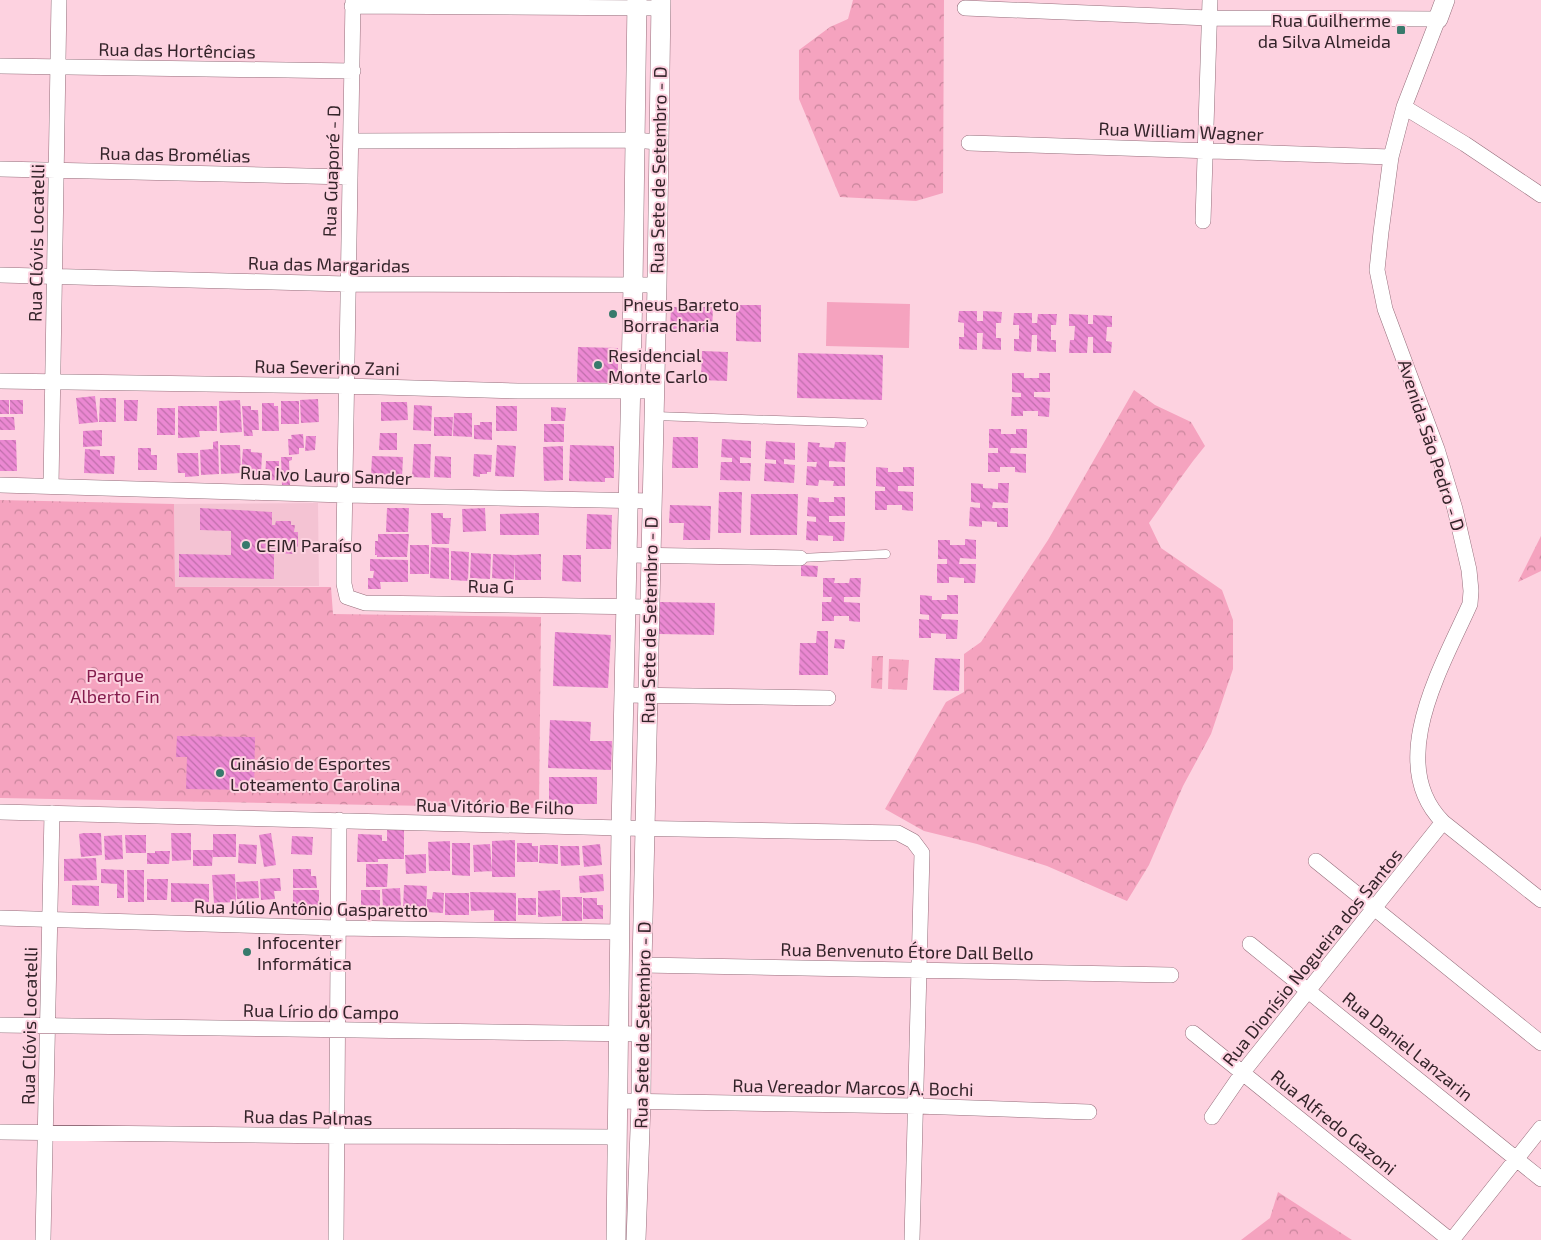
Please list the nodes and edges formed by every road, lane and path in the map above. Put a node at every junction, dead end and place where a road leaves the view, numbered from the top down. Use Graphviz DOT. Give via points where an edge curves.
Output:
graph roads {
  1 [pos="59,0"];
  2 [pos="1210,0"];
  3 [pos="1445,0"];
  4 [pos="353,3"];
  5 [pos="637,4"];
  6 [pos="661,4"];
  7 [pos="965,8"];
  8 [pos="1209,18"];
  9 [pos="1438,19"];
  10 [pos="0,66"];
  11 [pos="58,67"];
  12 [pos="352,71"];
  13 [pos="1404,107"];
  14 [pos="634,140"];
  15 [pos="351,141"];
  16 [pos="658,142"];
  17 [pos="969,142"];
  18 [pos="1205,150"];
  19 [pos="1391,156"];
  20 [pos="0,170"];
  21 [pos="56,170"];
  22 [pos="349,177"];
  23 [pos="1541,195"];
  24 [pos="1203,220"];
  25 [pos="0,275"];
  26 [pos="54,276"];
  27 [pos="347,284"];
  28 [pos="633,285"];
  29 [pos="656,285"];
  30 [pos="0,381"];
  31 [pos="52,382"];
  32 [pos="345,386"];
  33 [pos="654,390"];
  34 [pos="630,391"];
  35 [pos="653,416"];
  36 [pos="863,423"];
  37 [pos="0,485"];
  38 [pos="51,486"];
  39 [pos="344,495"];
  40 [pos="627,501"];
  41 [pos="652,501"];
  42 [pos="628,554"];
  43 [pos="886,554"];
  44 [pos="651,556"];
  45 [pos="800,558"];
  46 [pos="344,584"];
  47 [pos="626,607"];
  48 [pos="649,607"];
  49 [pos="648,694"];
  50 [pos="624,695"];
  51 [pos="828,698"];
  52 [pos="647,735"];
  53 [pos="623,737"];
  54 [pos="0,812"];
  55 [pos="52,813"];
  56 [pos="339,820"];
  57 [pos="1444,822"];
  58 [pos="645,827"];
  59 [pos="621,828"];
  60 [pos="1316,861"];
  61 [pos="1541,900"];
  62 [pos="1374,908"];
  63 [pos="0,918"];
  64 [pos="50,919"];
  65 [pos="337,928"];
  66 [pos="620,932"];
  67 [pos="1250,944"];
  68 [pos="642,965"];
  69 [pos="920,970"];
  70 [pos="1171,975"];
  71 [pos="1309,991"];
  72 [pos="0,1025"];
  73 [pos="48,1026"];
  74 [pos="338,1031"];
  75 [pos="1193,1033"];
  76 [pos="618,1034"];
  77 [pos="641,1034"];
  78 [pos="1541,1043"];
  79 [pos="1243,1072"];
  80 [pos="617,1101"];
  81 [pos="641,1102"];
  82 [pos="916,1106"];
  83 [pos="1089,1112"];
  84 [pos="1212,1117"];
  85 [pos="1541,1128"];
  86 [pos="0,1132"];
  87 [pos="46,1133"];
  88 [pos="337,1136"];
  89 [pos="617,1137"];
  90 [pos="1517,1158"];
  91 [pos="1541,1179"];
  92 [pos="617,1198"];
  93 [pos="637,1198"];
  94 [pos="43,1240"];
  95 [pos="336,1240"];
  96 [pos="616,1240"];
  97 [pos="636,1240"];
  98 [pos="912,1240"];
  99 [pos="1451,1240"];
  1 -- 11 [label="street, Rua Clóvis Locatelli"];
  2 -- 8 [label="street"];
  3 -- 9 [label="street, Avenida São Pedro - D"];
  4 -- 5 [label="street"];
  4 -- 12 [label="street, Rua Guaporé - D"];
  5 -- 6 [label="street"];
  5 -- 14 [label="street, Rua Sete de Setembro - D"];
  6 -- 16 [label="street, Rua Sete de Setembro - D"];
  7 -- 8 [label="street"];
  8 -- 9 [label="street"];
  8 -- 18 [label="street"];
  9 -- 13 [label="street, Avenida São Pedro - D"];
  10 -- 11 [label="street, Rua das Hortências"];
  11 -- 12 [label="street, Rua das Hortências"];
  11 -- 21 [label="street, Rua Clóvis Locatelli"];
  12 -- 15 [label="street, Rua Guaporé - D"];
  13 -- 19 [label="street, Avenida São Pedro - D"];
  13 -- 23 [label="street"];
  14 -- 15 [label="street"];
  14 -- 16 [label="street"];
  14 -- 28 [label="street, Rua Sete de Setembro - D"];
  15 -- 22 [label="street, Rua Guaporé - D"];
  16 -- 29 [label="street, Rua Sete de Setembro - D"];
  17 -- 18 [label="street, Rua William Wagner"];
  18 -- 19 [label="street, Rua William Wagner"];
  18 -- 24 [label="street"];
  19 -- 57 [label="street, Avenida São Pedro - D" via="1377,270 1385,309 1437,449 1455,509 1471,590 1470,604 1431,692 1421,724 1419,772 1434,812"];
  20 -- 21 [label="street, Rua das Bromélias"];
  21 -- 22 [label="street, Rua das Bromélias"];
  21 -- 26 [label="street, Rua Clóvis Locatelli"];
  22 -- 27 [label="street, Rua Guaporé - D"];
  25 -- 26 [label="street, Rua das Margaridas"];
  26 -- 27 [label="street, Rua das Margaridas"];
  26 -- 31 [label="street, Rua Clóvis Locatelli"];
  27 -- 28 [label="street, Rua das Margaridas"];
  27 -- 32 [label="street, Rua Guaporé - D"];
  28 -- 29 [label="street, Rua das Margaridas"];
  28 -- 34 [label="street, Rua Sete de Setembro - D"];
  29 -- 33 [label="street, Rua Sete de Setembro - D"];
  30 -- 31 [label="street, Rua Severino Zani"];
  31 -- 32 [label="street, Rua Severino Zani"];
  31 -- 38 [label="street, Rua Clóvis Locatelli"];
  32 -- 34 [label="street, Rua Severino Zani"];
  32 -- 39 [label="street, Rua Guaporé - D"];
  33 -- 34 [label="street, Rua Severino Zani"];
  33 -- 35 [label="street, Rua Sete de Setembro - D"];
  34 -- 40 [label="street, Rua Sete de Setembro - D"];
  35 -- 36 [label="lane"];
  35 -- 41 [label="street, Rua Sete de Setembro - D"];
  37 -- 38 [label="street, Rua Ivo Lauro Sander"];
  38 -- 39 [label="street, Rua Ivo Lauro Sander"];
  39 -- 40 [label="street, Rua Ivo Lauro Sander"];
  39 -- 46 [label="street, Rua Guaporé - D"];
  40 -- 41 [label="street, Rua Ivo Lauro Sander"];
  40 -- 42 [label="street, Rua Sete de Setembro - D"];
  41 -- 44 [label="street, Rua Sete de Setembro - D"];
  42 -- 44 [label="street"];
  42 -- 47 [label="street, Rua Sete de Setembro - D"];
  43 -- 45 [label="lane"];
  44 -- 45 [label="street"];
  44 -- 48 [label="street, Rua Sete de Setembro - D"];
  46 -- 47 [label="street, Rua G" via="347,597 365,603"];
  47 -- 48 [label="street, Rua G"];
  47 -- 50 [label="street, Rua Sete de Setembro - D"];
  48 -- 49 [label="street, Rua Sete de Setembro - D"];
  49 -- 50 [label="street"];
  49 -- 51 [label="street"];
  49 -- 52 [label="street, Rua Sete de Setembro - D"];
  50 -- 53 [label="street, Rua Sete de Setembro - D"];
  52 -- 53 [label="street"];
  52 -- 58 [label="street, Rua Sete de Setembro - D"];
  53 -- 59 [label="street, Rua Sete de Setembro - D"];
  54 -- 55 [label="street, Rua Vitório Be Filho"];
  55 -- 56 [label="street, Rua Vitório Be Filho"];
  55 -- 64 [label="street, Rua Clóvis Locatelli"];
  56 -- 59 [label="street, Rua Vitório Be Filho"];
  56 -- 65 [label="street"];
  57 -- 61 [label="street, Avenida São Pedro - D"];
  57 -- 62 [label="street, Rua Dionísio Nogueira dos Santos"];
  58 -- 59 [label="street, Rua Vitório Be Filho"];
  58 -- 68 [label="street, Rua Sete de Setembro - D"];
  58 -- 69 [label="street, Rua Vitório Be Filho" via="898,833 914,841 922,853"];
  59 -- 66 [label="street, Rua Sete de Setembro - D"];
  60 -- 62 [label="street"];
  62 -- 71 [label="street, Rua Dionísio Nogueira dos Santos"];
  62 -- 78 [label="street"];
  63 -- 64 [label="street, Rua Júlio Antônio Gasparetto"];
  64 -- 65 [label="street, Rua Júlio Antônio Gasparetto"];
  64 -- 73 [label="street, Rua Clóvis Locatelli"];
  65 -- 66 [label="street, Rua Júlio Antônio Gasparetto"];
  65 -- 74 [label="street"];
  66 -- 76 [label="street, Rua Sete de Setembro - D"];
  67 -- 71 [label="street, Rua Daniel Lanzarin"];
  68 -- 69 [label="street, Rua Benvenuto Étore Dall Bello"];
  68 -- 77 [label="street, Rua Sete de Setembro - D"];
  69 -- 70 [label="street, Rua Benvenuto Étore Dall Bello"];
  69 -- 82 [label="street"];
  71 -- 79 [label="street, Rua Dionísio Nogueira dos Santos"];
  71 -- 90 [label="street, Rua Daniel Lanzarin"];
  72 -- 73 [label="street, Rua Lírio do Campo"];
  73 -- 74 [label="street, Rua Lírio do Campo"];
  73 -- 87 [label="street, Rua Clóvis Locatelli"];
  74 -- 76 [label="street, Rua Lírio do Campo"];
  74 -- 88 [label="street"];
  75 -- 79 [label="street, Rua Alfredo Gazoni"];
  76 -- 77 [label="street, Rua Lírio do Campo"];
  76 -- 80 [label="street, Rua Sete de Setembro - D"];
  77 -- 81 [label="street, Rua Sete de Setembro - D"];
  79 -- 84 [label="street, Rua Dionísio Nogueira dos Santos"];
  79 -- 99 [label="street, Rua Alfredo Gazoni"];
  80 -- 81 [label="street, Rua Vereador Marcos A. Bochi"];
  80 -- 89 [label="street, Rua Sete de Setembro - D"];
  81 -- 82 [label="street, Rua Vereador Marcos A. Bochi"];
  81 -- 93 [label="street, Rua Sete de Setembro - D"];
  82 -- 83 [label="street, Rua Vereador Marcos A. Bochi"];
  82 -- 98 [label="street"];
  85 -- 90 [label="street"];
  86 -- 87 [label="street, Rua das Palmas"];
  87 -- 88 [label="street, Rua das Palmas"];
  87 -- 94 [label="street, Rua Clóvis Locatelli"];
  88 -- 89 [label="street, Rua das Palmas"];
  88 -- 95 [label="street"];
  89 -- 92 [label="street, Rua Sete de Setembro - D"];
  90 -- 91 [label="street, Rua Daniel Lanzarin"];
  90 -- 99 [label="street"];
  92 -- 93 [label="street"];
  92 -- 96 [label="street, Rua Sete de Setembro - D"];
  93 -- 97 [label="street, Rua Sete de Setembro - D"];
}
